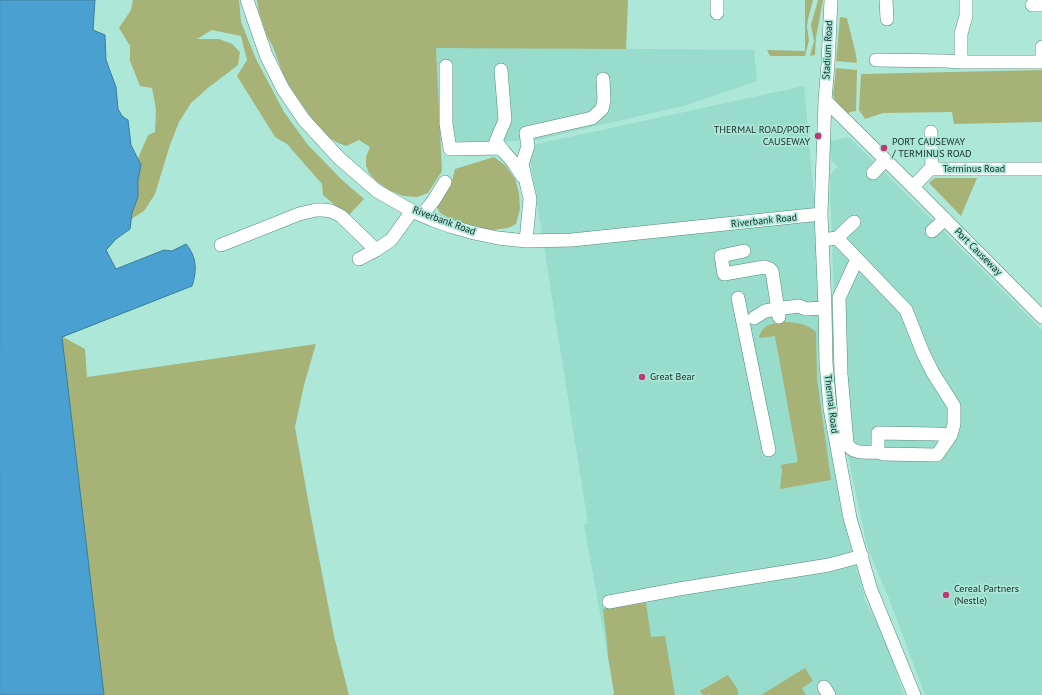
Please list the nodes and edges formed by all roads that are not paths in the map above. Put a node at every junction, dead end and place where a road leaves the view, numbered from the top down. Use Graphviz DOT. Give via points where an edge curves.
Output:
graph roads {
  1 [pos="247,0"];
  2 [pos="717,0"];
  3 [pos="831,0"];
  4 [pos="886,0"];
  5 [pos="966,0"];
  6 [pos="717,13"];
  7 [pos="887,19"];
  8 [pos="1042,47"];
  9 [pos="876,60"];
  10 [pos="961,62"];
  11 [pos="1042,62"];
  12 [pos="446,66"];
  13 [pos="501,70"];
  14 [pos="603,79"];
  15 [pos="828,105"];
  16 [pos="931,132"];
  17 [pos="501,148"];
  18 [pos="885,160"];
  19 [pos="932,169"];
  20 [pos="1042,169"];
  21 [pos="873,173"];
  22 [pos="526,181"];
  23 [pos="446,182"];
  24 [pos="913,187"];
  25 [pos="417,213"];
  26 [pos="821,214"];
  27 [pos="945,219"];
  28 [pos="854,222"];
  29 [pos="932,231"];
  30 [pos="837,238"];
  31 [pos="822,240"];
  32 [pos="526,241"];
  33 [pos="221,246"];
  34 [pos="376,250"];
  35 [pos="744,251"];
  36 [pos="359,259"];
  37 [pos="857,259"];
  38 [pos="738,298"];
  39 [pos="825,308"];
  40 [pos="778,313"];
  41 [pos="1042,317"];
  42 [pos="748,320"];
  43 [pos="951,435"];
  44 [pos="769,450"];
  45 [pos="878,452"];
  46 [pos="862,556"];
  47 [pos="609,602"];
  48 [pos="914,695"];
  1 -- 25 [label="street, Riverbank Road" via="266,55 283,89 304,120 339,158 377,191"];
  2 -- 6 [label="street"];
  3 -- 15 [label="street, Stadium Road" via="826,87"];
  4 -- 7 [label="street"];
  5 -- 10 [label="street" via="966,16 960,34"];
  8 -- 11 [label="street"];
  9 -- 10 [label="street"];
  10 -- 11 [label="street"];
  12 -- 17 [label="street" via="446,124 450,149"];
  13 -- 17 [label="street" via="505,120 496,141"];
  14 -- 22 [label="street" via="602,109 592,118 526,133 528,146 522,164"];
  15 -- 18 [label="street, Port Causeway"];
  15 -- 26 [label="street, Thermal Road"];
  16 -- 19 [label="street"];
  17 -- 22 [label="street"];
  18 -- 21 [label="street"];
  18 -- 24 [label="street, Port Causeway"];
  19 -- 20 [label="street, Terminus Road"];
  19 -- 24 [label="street, Terminus Road"];
  22 -- 32 [label="street" via="530,199"];
  23 -- 25 [label="street" via="434,200"];
  24 -- 27 [label="street, Port Causeway"];
  25 -- 32 [label="street, Riverbank Road" via="474,233"];
  25 -- 34 [label="street" via="391,240"];
  26 -- 31 [label="street, Thermal Road"];
  26 -- 32 [label="street, Riverbank Road" via="572,240"];
  27 -- 29 [label="street"];
  27 -- 41 [label="street, Port Causeway"];
  28 -- 30 [label="street"];
  30 -- 31 [label="street"];
  30 -- 37 [label="street"];
  31 -- 39 [label="street, Thermal Road"];
  33 -- 34 [label="street" via="299,214 323,210 340,216"];
  34 -- 36 [label="street"];
  35 -- 40 [label="street" via="721,256 724,274 764,267 770,269"];
  37 -- 43 [label="street" via="906,310 923,353 954,406"];
  37 -- 45 [label="street" via="839,298 841,374 847,443 849,447 861,453"];
  38 -- 42 [label="street"];
  39 -- 40 [label="street" via="806,309 799,306"];
  39 -- 46 [label="street, Thermal Road" via="830,408 850,518"];
  40 -- 42 [label="street" via="764,311"];
  42 -- 44 [label="street"];
  43 -- 45 [label="street" via="937,455"];
  43 -- 45 [label="street" via="878,433"];
  46 -- 47 [label="street" via="829,565"];
  46 -- 48 [label="street, Thermal Road" via="871,590"];
}
